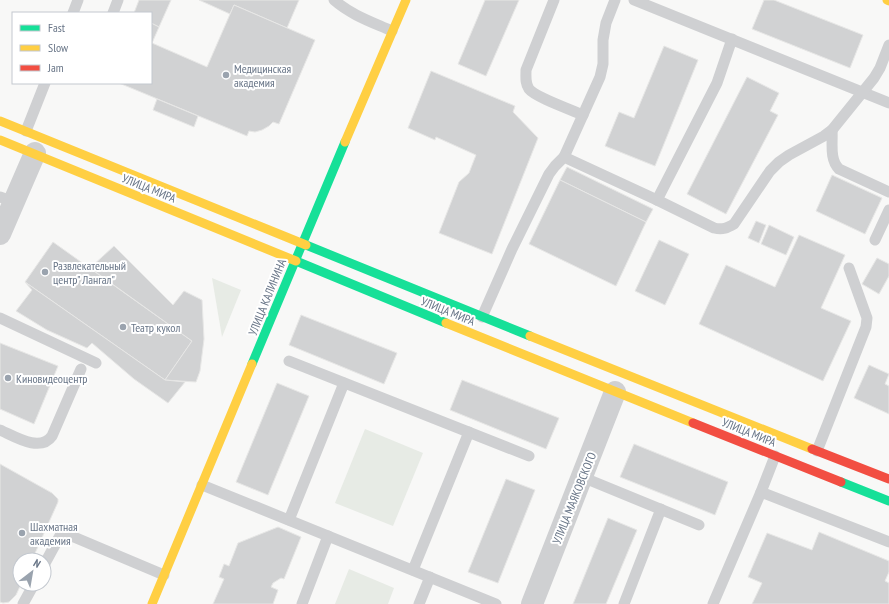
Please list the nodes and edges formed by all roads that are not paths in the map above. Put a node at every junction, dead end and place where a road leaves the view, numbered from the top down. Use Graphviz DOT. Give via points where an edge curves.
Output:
graph roads {
  1 [pos="78,0"];
  2 [pos="118,0"];
  3 [pos="334,0"];
  4 [pos="406,0"];
  5 [pos="554,0"];
  6 [pos="615,0"];
  7 [pos="634,0"];
  8 [pos="73,12"];
  9 [pos="113,12"];
  10 [pos="392,31"];
  11 [pos="732,39"];
  12 [pos="889,45"];
  13 [pos="45,84"];
  14 [pos="864,92"];
  15 [pos="889,103"];
  16 [pos="583,115"];
  17 [pos="0,121"];
  18 [pos="832,130"];
  19 [pos="26,131"];
  20 [pos="0,140"];
  21 [pos="38,145"];
  22 [pos="564,156"];
  23 [pos="889,192"];
  24 [pos="7,199"];
  25 [pos="658,200"];
  26 [pos="889,210"];
  27 [pos="0,234"];
  28 [pos="875,240"];
  29 [pos="301,244"];
  30 [pos="294,261"];
  31 [pos="849,268"];
  32 [pos="482,317"];
  33 [pos="0,318"];
  34 [pos="289,360"];
  35 [pos="96,363"];
  36 [pos="81,369"];
  37 [pos="344,383"];
  38 [pos="619,383"];
  39 [pos="0,430"];
  40 [pos="469,432"];
  41 [pos="817,451"];
  42 [pos="529,456"];
  43 [pos="775,456"];
  44 [pos="582,477"];
  45 [pos="889,479"];
  46 [pos="202,485"];
  47 [pos="761,492"];
  48 [pos="889,501"];
  49 [pos="661,509"];
  50 [pos="289,520"];
  51 [pos="699,525"];
  52 [pos="328,536"];
  53 [pos="889,542"];
  54 [pos="51,552"];
  55 [pos="413,570"];
  56 [pos="164,576"];
  57 [pos="430,577"];
  58 [pos="30,592"];
  59 [pos="23,604"];
  60 [pos="152,604"];
  61 [pos="302,604"];
  62 [pos="418,604"];
  63 [pos="496,604"];
  64 [pos="532,604"];
  65 [pos="624,604"];
  66 [pos="713,604"];
  1 -- 8 [label="lane"];
  2 -- 9 [label="lane"];
  3 -- 10 [label="lane" via="352,13"];
  4 -- 10 [label="main road, УЛИЦА КАЛИНИНА"];
  5 -- 16 [label="lane" via="526,70 526,81 529,89 536,94"];
  6 -- 16 [label="lane" via="605,29 600,77"];
  7 -- 11 [label="lane"];
  10 -- 29 [label="main road, УЛИЦА КАЛИНИНА"];
  11 -- 14 [label="lane"];
  11 -- 25 [label="lane" via="717,83"];
  12 -- 14 [label="lane" via="880,68"];
  13 -- 19 [label="lane"];
  14 -- 15 [label="lane"];
  14 -- 18 [label="lane"];
  16 -- 22 [label="lane"];
  17 -- 19 [label="main road, УЛИЦА МИРА"];
  18 -- 23 [label="lane" via="833,158 839,169"];
  18 -- 25 [label="lane" via="779,162 734,224 728,228 714,228"];
  19 -- 21 [label="main road, УЛИЦА МИРА"];
  20 -- 21 [label="main road, УЛИЦА МИРА"];
  21 -- 24 [label="street"];
  21 -- 29 [label="main road, УЛИЦА МИРА"];
  21 -- 30 [label="main road, УЛИЦА МИРА"];
  22 -- 25 [label="lane"];
  22 -- 32 [label="lane" via="549,174"];
  24 -- 27 [label="street"];
  26 -- 28 [label="lane"];
  29 -- 30 [label="main road, УЛИЦА КАЛИНИНА"];
  29 -- 32 [label="main road, УЛИЦА МИРА"];
  30 -- 38 [label="main road, УЛИЦА МИРА"];
  30 -- 46 [label="main road, УЛИЦА КАЛИНИНА"];
  31 -- 41 [label="lane" via="868,318"];
  32 -- 38 [label="main road, УЛИЦА МИРА"];
  33 -- 35 [label="lane"];
  34 -- 37 [label="lane"];
  36 -- 39 [label="lane" via="47,442 32,443"];
  37 -- 40 [label="lane"];
  37 -- 50 [label="lane"];
  38 -- 41 [label="main road, УЛИЦА МИРА"];
  38 -- 43 [label="main road, УЛИЦА МИРА"];
  38 -- 44 [label="street, УЛИЦА МАЯКОВСКОГО"];
  40 -- 42 [label="lane"];
  40 -- 55 [label="lane"];
  41 -- 45 [label="main road, УЛИЦА МИРА"];
  43 -- 47 [label="lane"];
  43 -- 48 [label="main road, УЛИЦА МИРА"];
  44 -- 49 [label="lane"];
  44 -- 64 [label="street, УЛИЦА МАЯКОВСКОГО"];
  46 -- 50 [label="lane"];
  46 -- 56 [label="main road, УЛИЦА КАЛИНИНА"];
  47 -- 53 [label="lane"];
  47 -- 66 [label="lane"];
  49 -- 51 [label="lane"];
  49 -- 65 [label="lane"];
  50 -- 52 [label="lane"];
  52 -- 55 [label="lane"];
  52 -- 61 [label="lane"];
  54 -- 56 [label="lane" via="62,532"];
  55 -- 57 [label="lane"];
  56 -- 60 [label="main road, УЛИЦА КАЛИНИНА"];
  57 -- 62 [label="lane"];
  57 -- 63 [label="lane"];
  58 -- 59 [label="lane"];
}
